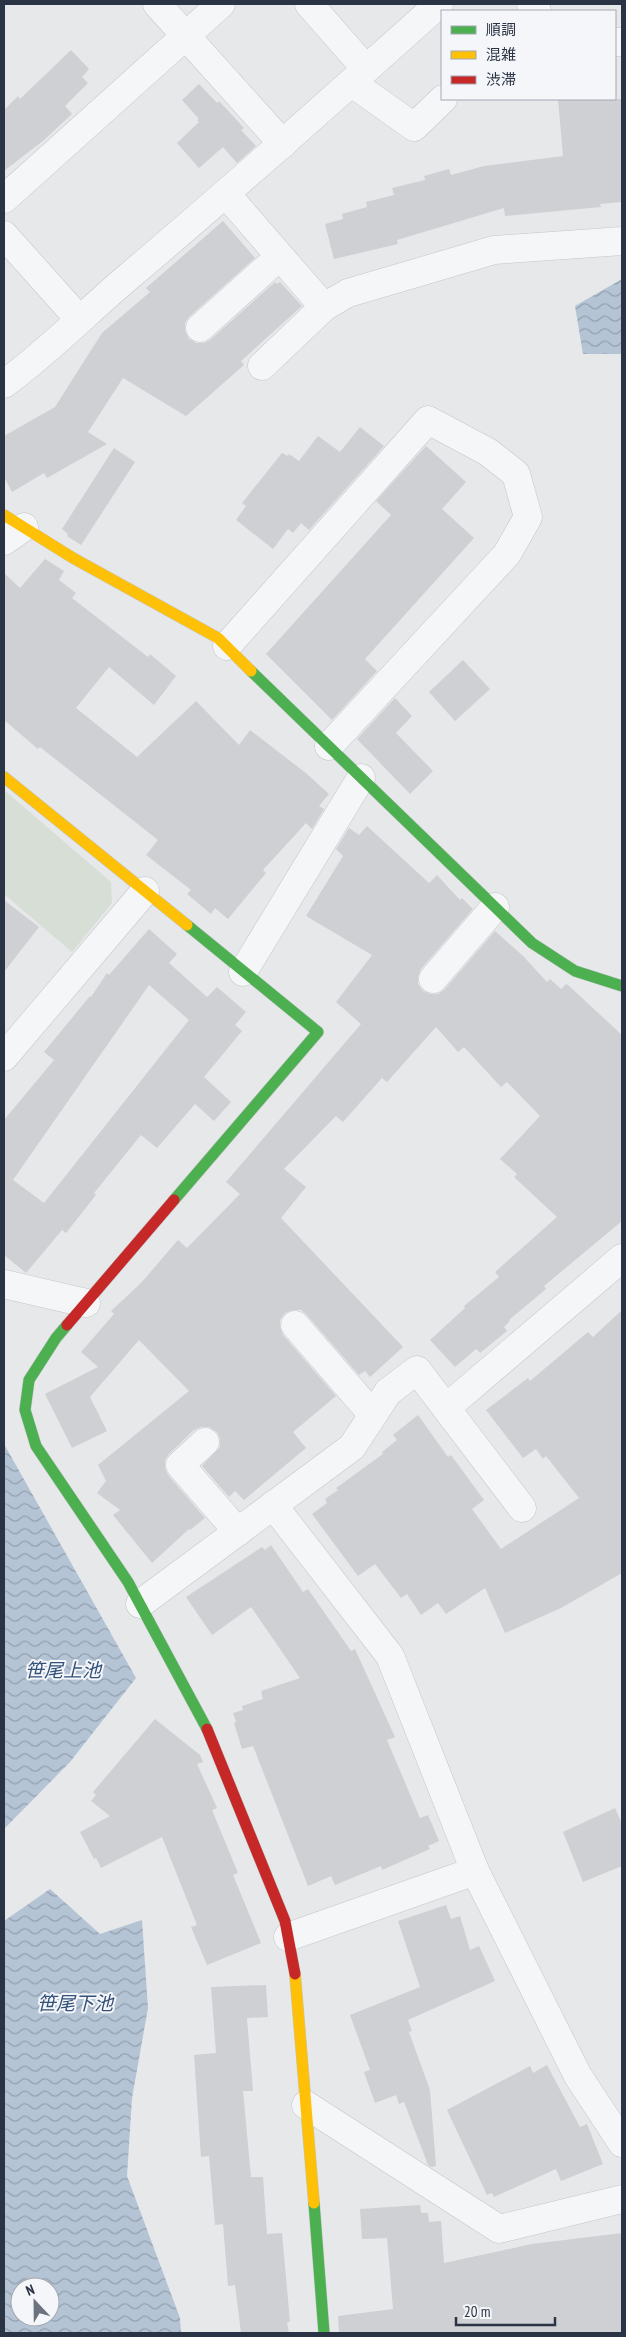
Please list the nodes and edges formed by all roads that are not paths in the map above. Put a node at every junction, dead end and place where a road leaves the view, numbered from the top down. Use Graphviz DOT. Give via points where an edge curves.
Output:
graph roads {
  1 [pos="157,4"];
  2 [pos="221,4"];
  3 [pos="309,4"];
  4 [pos="439,4"];
  5 [pos="185,36"];
  6 [pos="359,76"];
  7 [pos="442,100"];
  8 [pos="283,144"];
  9 [pos="226,194"];
  10 [pos="4,199"];
  11 [pos="4,235"];
  12 [pos="622,241"];
  13 [pos="279,257"];
  14 [pos="324,307"];
  15 [pos="79,319"];
  16 [pos="200,328"];
  17 [pos="262,366"];
  18 [pos="4,384"];
  19 [pos="10,528"];
  20 [pos="227,646"];
  21 [pos="329,746"];
  22 [pos="4,777"];
  23 [pos="362,778"];
  24 [pos="145,891"];
  25 [pos="495,907"];
  26 [pos="243,972"];
  27 [pos="433,979"];
  28 [pos="622,986"];
  29 [pos="4,1057"];
  30 [pos="622,1258"];
  31 [pos="4,1284"];
  32 [pos="86,1303"];
  33 [pos="294,1325"];
  34 [pos="446,1408"];
  35 [pos="373,1415"];
  36 [pos="205,1442"];
  37 [pos="273,1506"];
  38 [pos="522,1508"];
  39 [pos="238,1532"];
  40 [pos="140,1604"];
  41 [pos="475,1871"];
  42 [pos="288,1937"];
  43 [pos="306,2105"];
  44 [pos="622,2143"];
  45 [pos="622,2199"];
  46 [pos="324,2333"];
  1 -- 5 [label="street"];
  2 -- 5 [label="street"];
  3 -- 6 [label="street"];
  4 -- 6 [label="street"];
  5 -- 8 [label="street"];
  5 -- 10 [label="street"];
  6 -- 7 [label="street" via="414,127"];
  6 -- 8 [label="street"];
  8 -- 9 [label="street"];
  9 -- 13 [label="street"];
  9 -- 15 [label="street"];
  11 -- 15 [label="street"];
  12 -- 14 [label="street" via="494,250 348,292"];
  13 -- 14 [label="street"];
  13 -- 16 [label="street"];
  14 -- 17 [label="street"];
  15 -- 18 [label="street" via="34,362"];
  19 -- 20 [label="street" via="73,558"];
  20 -- 21 [label="street"];
  20 -- 21 [label="street" via="428,420 488,452 516,474 528,516 507,554"];
  21 -- 23 [label="street"];
  22 -- 24 [label="street"];
  23 -- 25 [label="street"];
  23 -- 26 [label="street"];
  24 -- 26 [label="street"];
  24 -- 29 [label="street"];
  25 -- 27 [label="street"];
  25 -- 28 [label="street" via="532,943 575,971"];
  26 -- 32 [label="street" via="318,1032"];
  30 -- 34 [label="street"];
  31 -- 32 [label="street"];
  32 -- 40 [label="street" via="56,1338 29,1380 24,1410 36,1446"];
  33 -- 35 [label="street"];
  34 -- 35 [label="street" via="418,1370 388,1392"];
  34 -- 38 [label="street"];
  35 -- 37 [label="street" via="352,1447"];
  36 -- 39 [label="street" via="180,1465"];
  37 -- 39 [label="street"];
  37 -- 41 [label="street" via="390,1656"];
  39 -- 40 [label="street"];
  40 -- 42 [label="street" via="204,1722 285,1921"];
  41 -- 42 [label="street"];
  41 -- 44 [label="street" via="578,2076"];
  42 -- 43 [label="street" via="296,1980"];
  43 -- 45 [label="street" via="499,2228"];
  43 -- 46 [label="street"];
}
